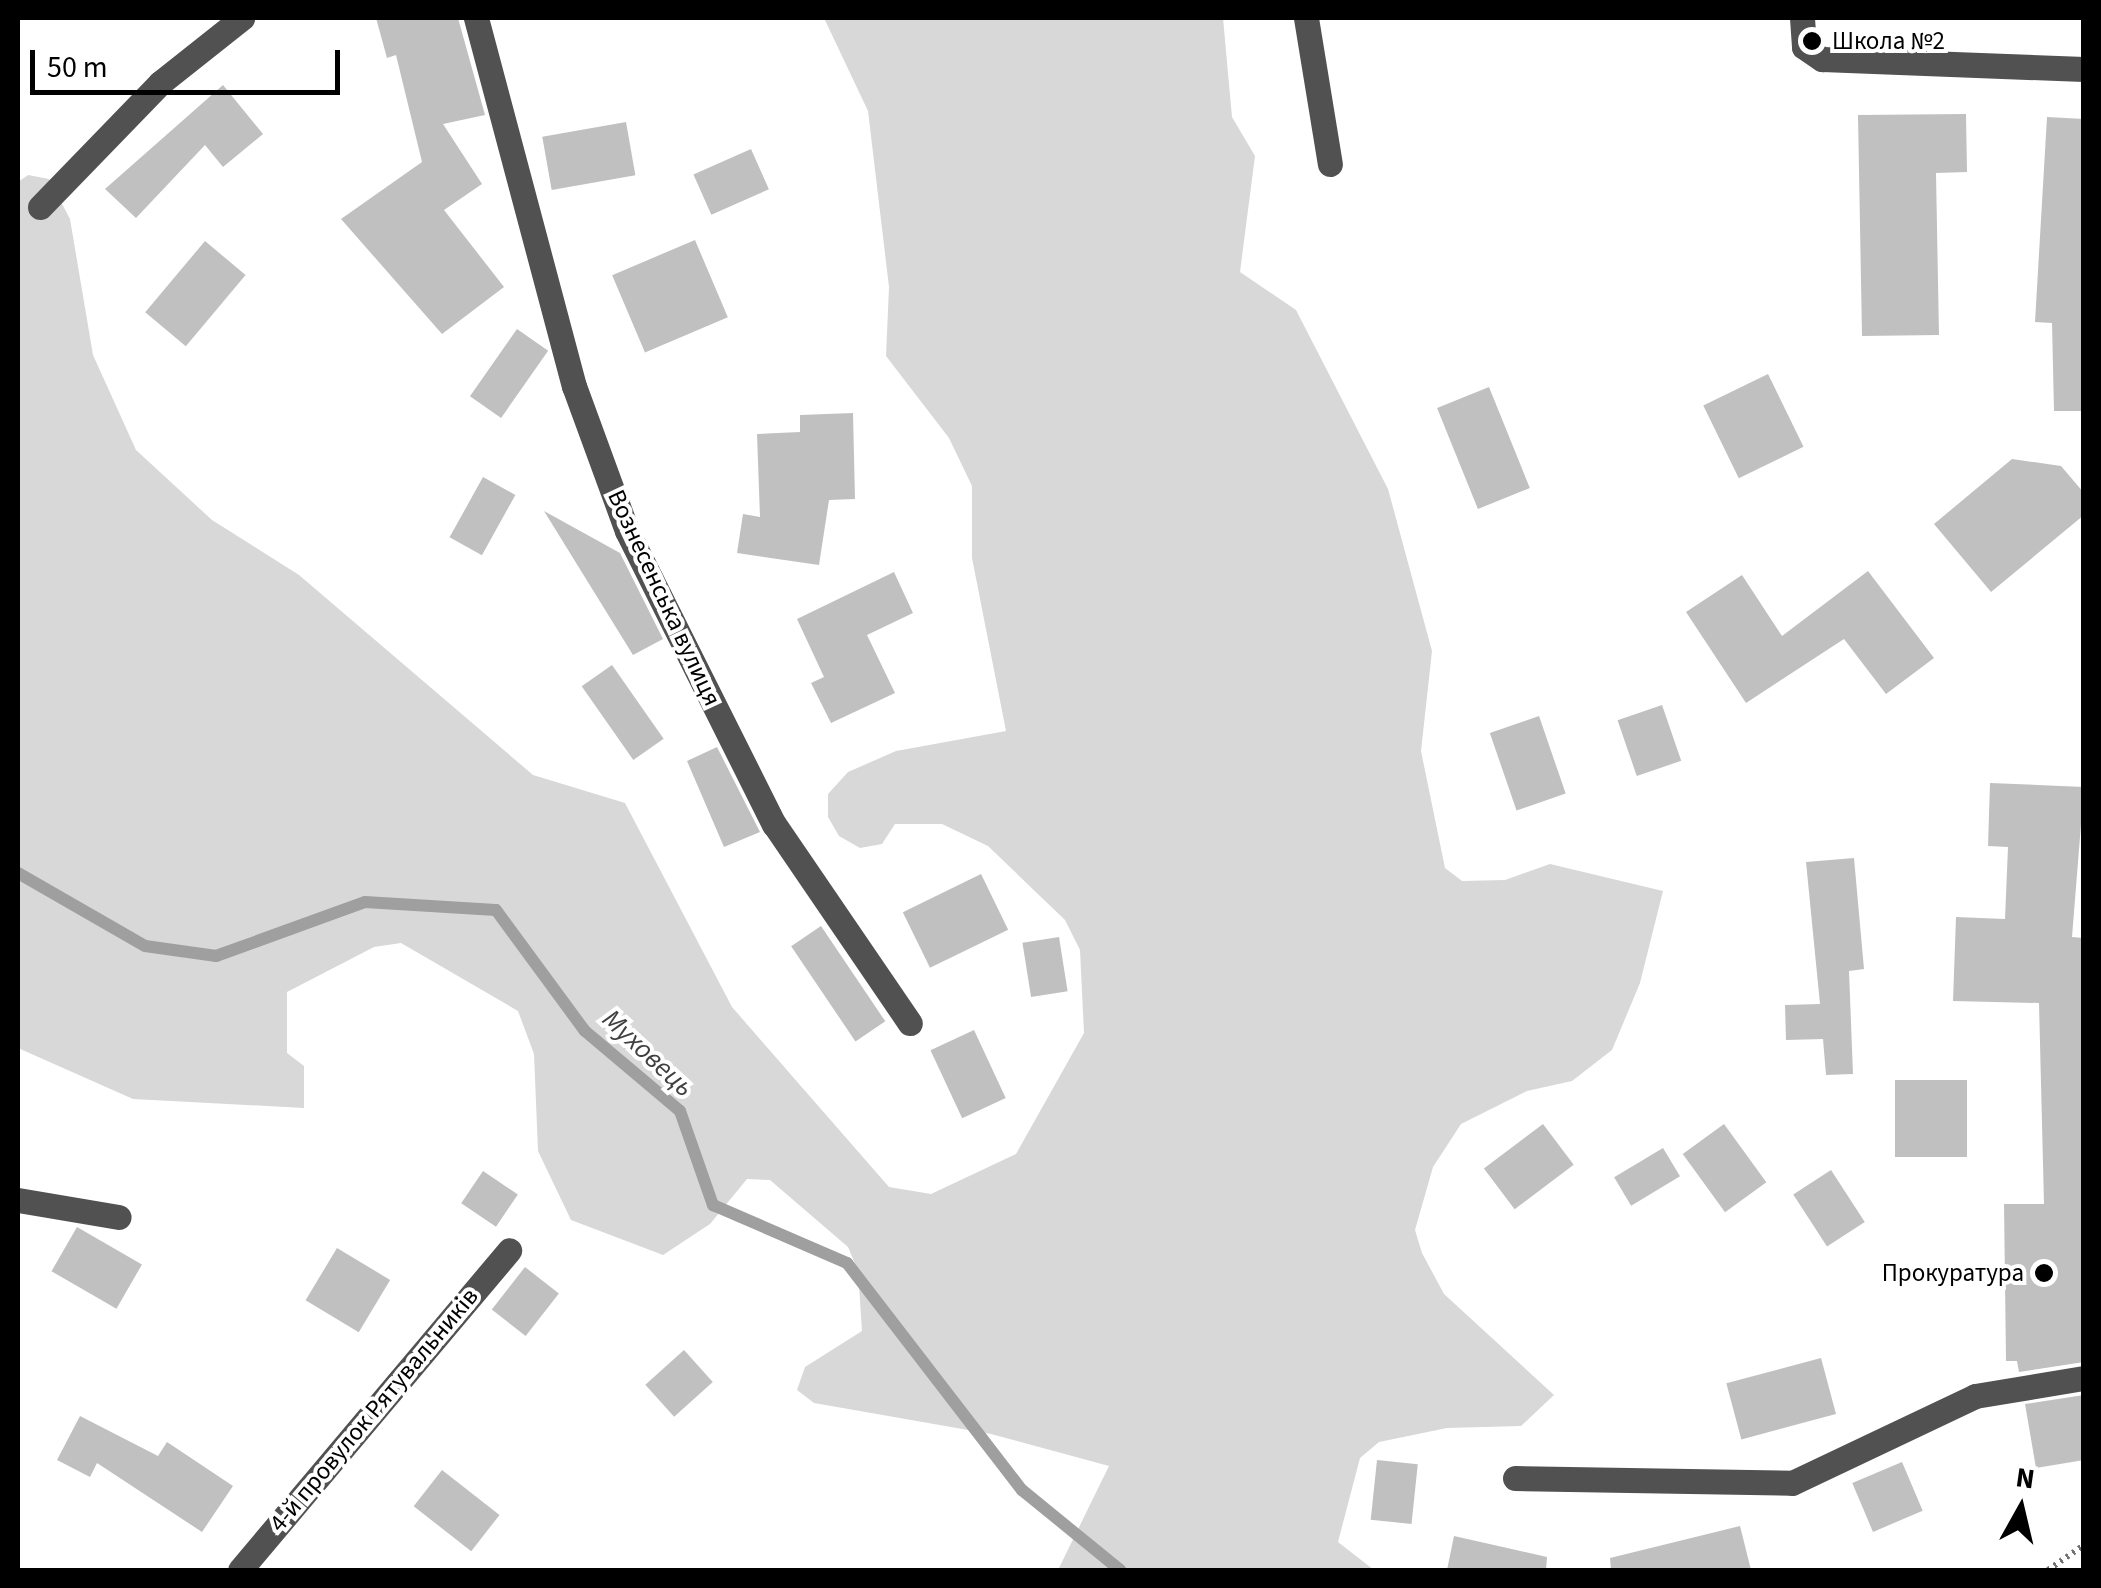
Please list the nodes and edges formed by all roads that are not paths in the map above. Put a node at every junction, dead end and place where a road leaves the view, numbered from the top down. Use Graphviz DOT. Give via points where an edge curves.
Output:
graph roads {
  1 [pos="242,18"];
  2 [pos="476,18"];
  3 [pos="1306,18"];
  4 [pos="1802,18"];
  5 [pos="2084,70"];
  6 [pos="1330,164"];
  7 [pos="40,207"];
  8 [pos="910,1023"];
  9 [pos="18,1200"];
  10 [pos="119,1217"];
  11 [pos="509,1250"];
  12 [pos="2084,1378"];
  13 [pos="1515,1478"];
  14 [pos="240,1570"];
  1 -- 7 [label="street" via="160,83"];
  2 -- 8 [label="street, Вознесенська вулиця" via="574,386 626,530 774,824"];
  3 -- 6 [label="street"];
  4 -- 5 [label="street" via="1804,47 1822,58"];
  9 -- 10 [label="street"];
  11 -- 14 [label="street, 4-й провулок Рятувальників"];
  12 -- 13 [label="street" via="1975,1396 1792,1483"];
}
